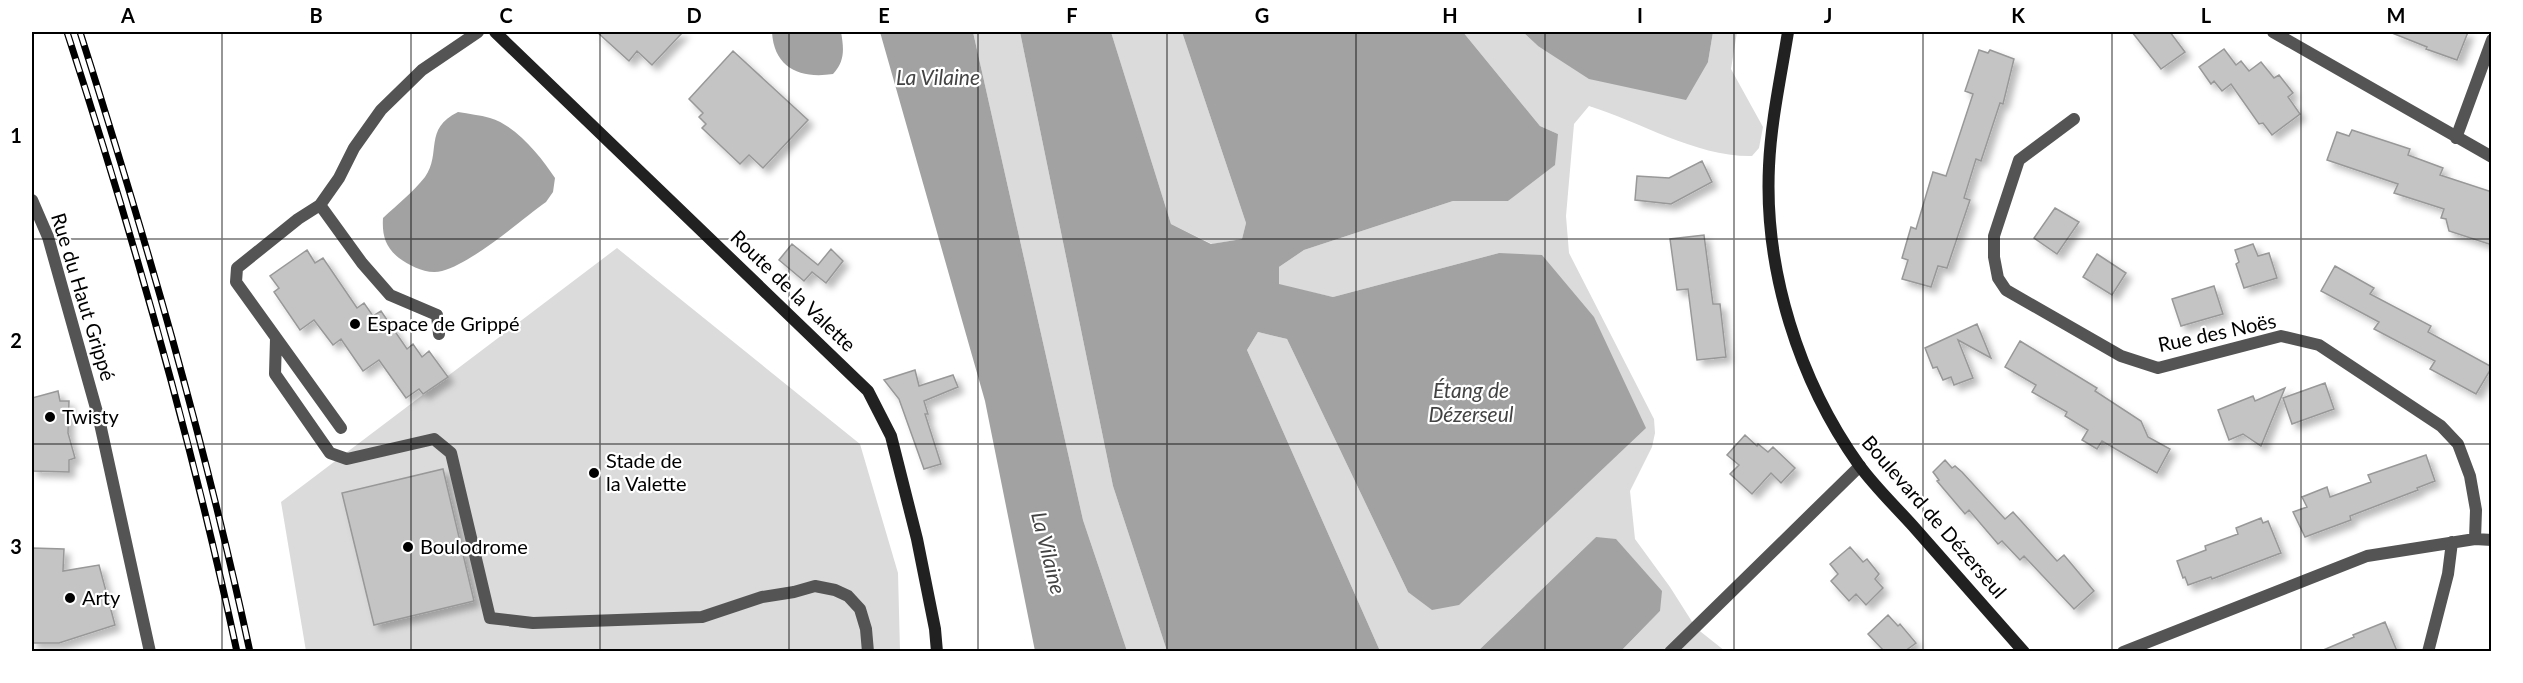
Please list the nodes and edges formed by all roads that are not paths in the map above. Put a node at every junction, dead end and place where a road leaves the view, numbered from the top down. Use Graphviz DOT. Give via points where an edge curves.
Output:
graph roads {
  1 [pos="478,32"];
  2 [pos="495,32"];
  3 [pos="1788,32"];
  4 [pos="1793,32"];
  5 [pos="2272,32"];
  6 [pos="2492,40"];
  7 [pos="2074,119"];
  8 [pos="1773,123"];
  9 [pos="2456,138"];
  10 [pos="2492,157"];
  11 [pos="32,200"];
  12 [pos="320,205"];
  13 [pos="439,334"];
  14 [pos="276,339"];
  15 [pos="341,428"];
  16 [pos="1860,466"];
  17 [pos="2475,539"];
  18 [pos="2492,540"];
  19 [pos="2452,542"];
  20 [pos="150,651"];
  21 [pos="868,651"];
  22 [pos="937,651"];
  23 [pos="1670,651"];
  24 [pos="2025,651"];
  25 [pos="2122,651"];
  26 [pos="2428,651"];
  1 -- 12 [label="street" via="422,70 381,110"];
  2 -- 22 [label="street, Route de la Valette" via="868,391 894,447 917,539"];
  3 -- 8 [label="street, Boulevard de Dézerseul"];
  4 -- 8 [label="street, Boulevard de Dézerseul"];
  5 -- 9 [label="street"];
  6 -- 9 [label="street"];
  7 -- 17 [label="street, Rue des Noës" via="2019,160 1994,236 1998,278 2006,290 2121,356 2158,368 2282,336 2319,345 2441,426 2458,444 2470,476 2476,510"];
  8 -- 16 [label="street, Boulevard de Dézerseul" via="1769,167 1774,256 1799,355 1826,414"];
  9 -- 10 [label="street"];
  11 -- 20 [label="street, Rue du Haut Grippé" via="48,237 99,419"];
  12 -- 13 [label="street" via="390,295 437,315"];
  12 -- 14 [label="street" via="237,268 236,282"];
  14 -- 15 [label="street"];
  14 -- 21 [label="street" via="275,374 330,453 347,459 434,439 451,453 490,618 533,623 702,617 762,597 815,586 848,596 860,609"];
  16 -- 23 [label="street"];
  16 -- 24 [label="street, Boulevard de Dézerseul"];
  17 -- 18 [label="street"];
  17 -- 19 [label="street"];
  19 -- 25 [label="street" via="2367,556"];
  19 -- 26 [label="street"];
}
